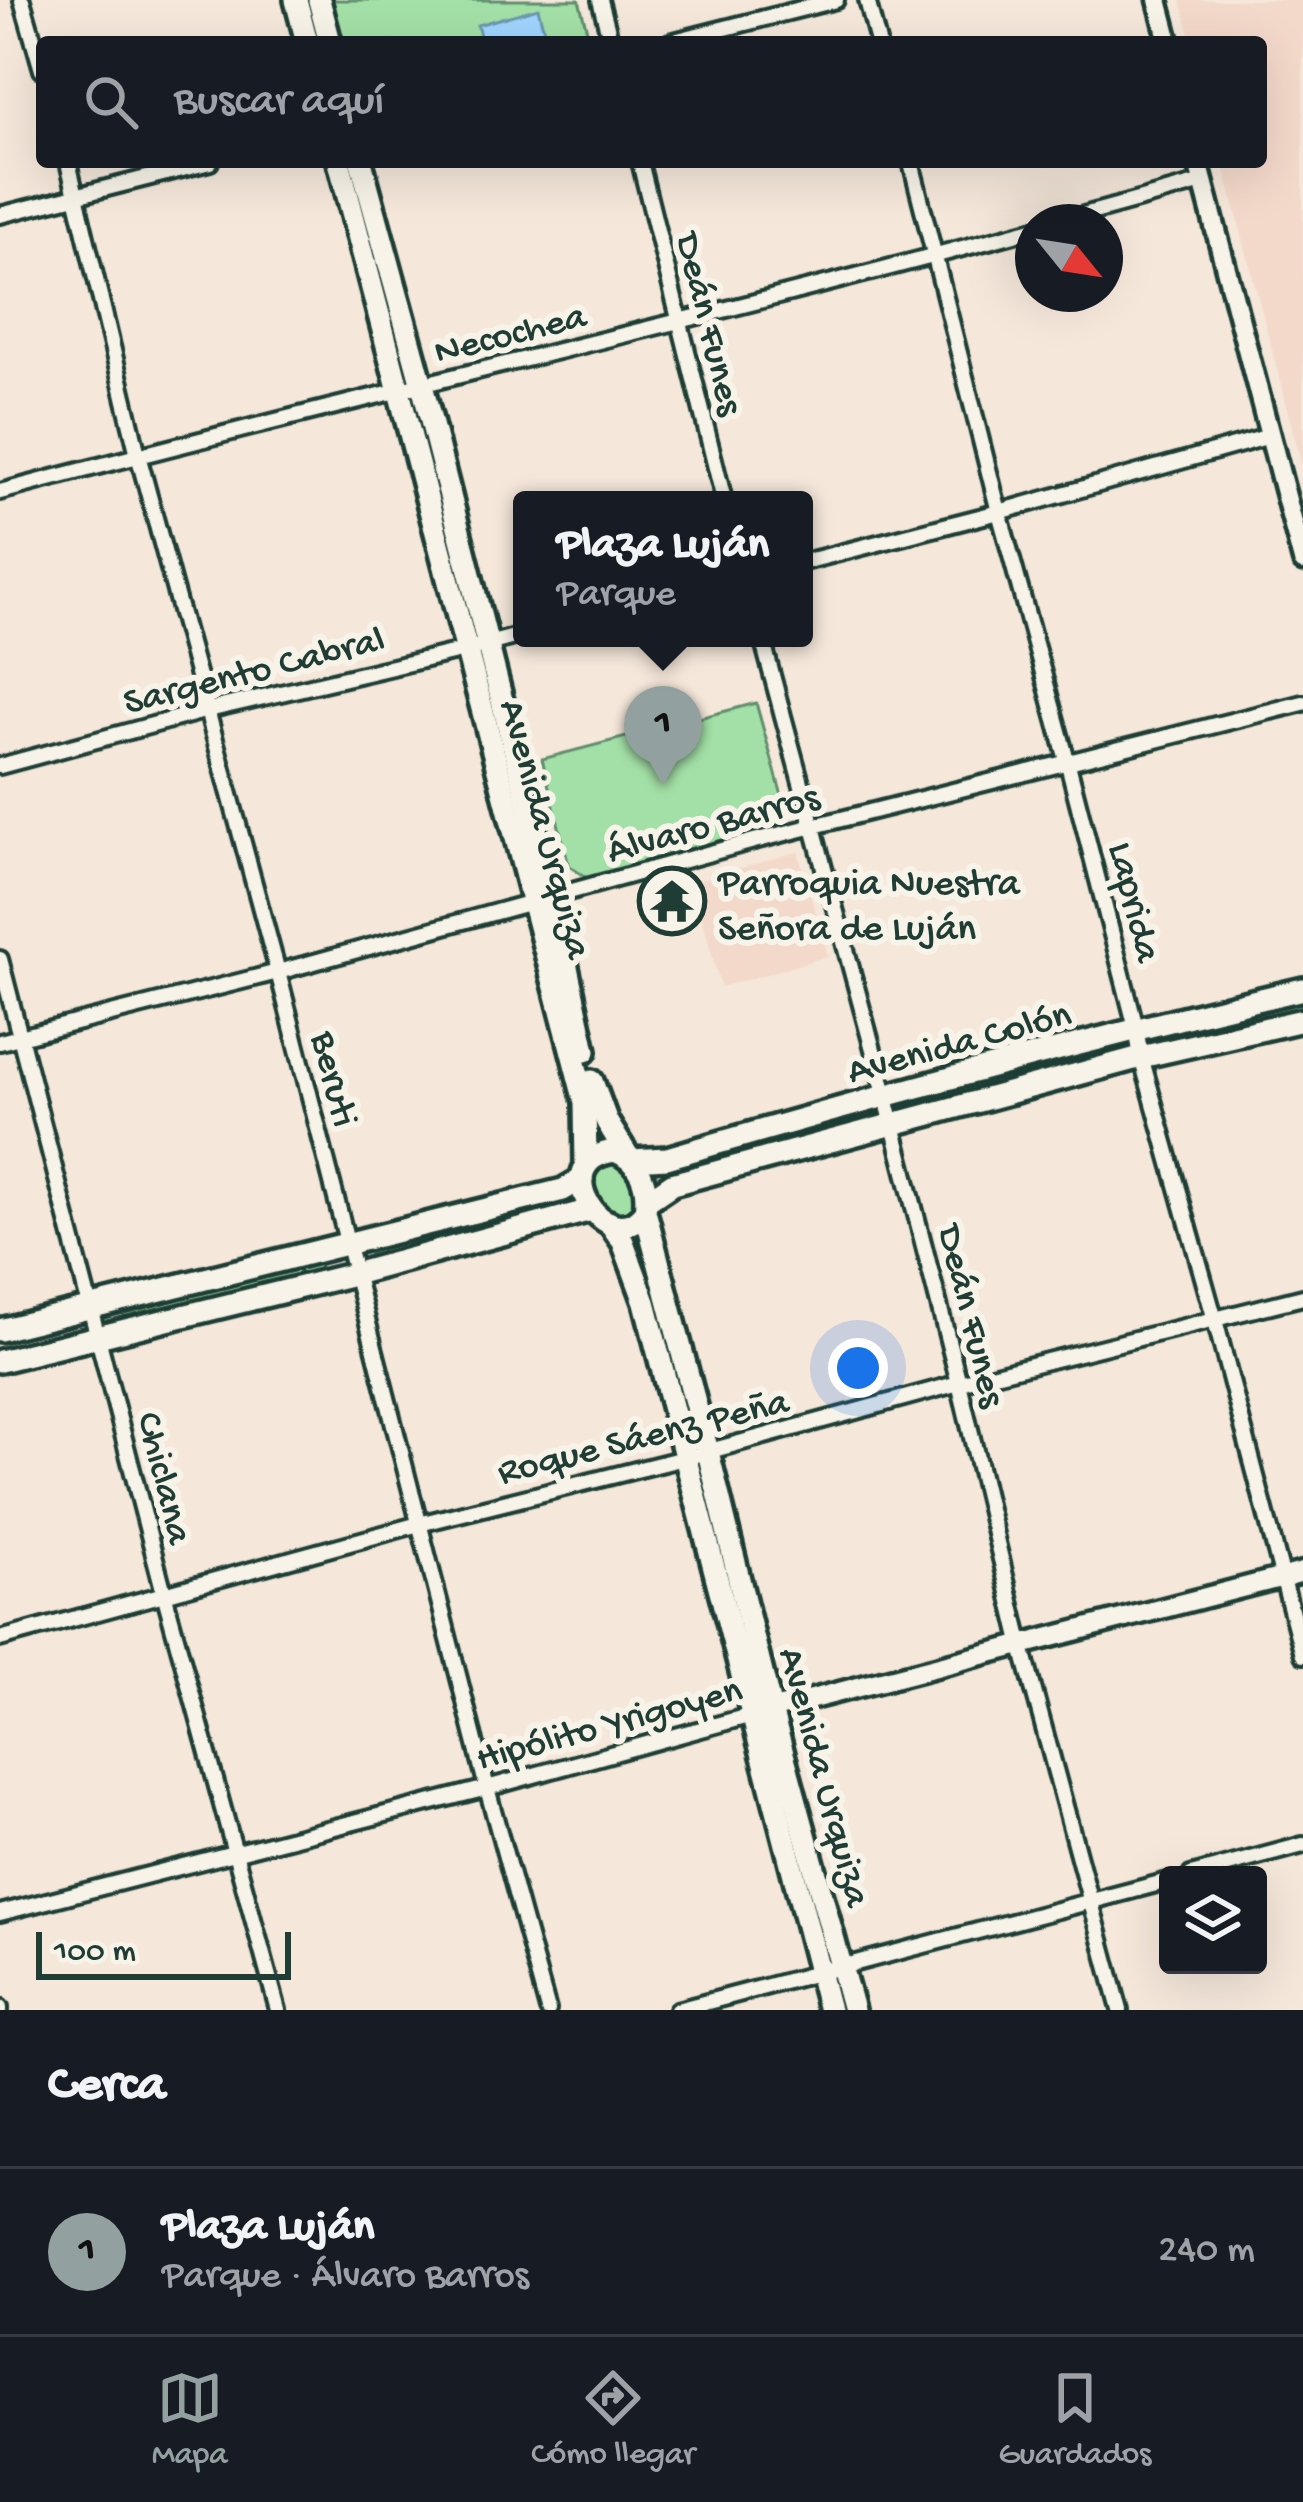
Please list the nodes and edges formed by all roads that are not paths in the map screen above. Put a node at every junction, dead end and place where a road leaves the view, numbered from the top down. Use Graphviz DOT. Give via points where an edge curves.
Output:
graph roads {
  1 [pos="22,0"];
  2 [pos="296,0"];
  3 [pos="319,0"];
  4 [pos="599,0"];
  5 [pos="836,0"];
  6 [pos="867,0"];
  7 [pos="1158,0"];
  8 [pos="306,36"];
  9 [pos="328,36"];
  10 [pos="609,36"];
  11 [pos="694,36"];
  12 [pos="876,36"];
  13 [pos="1167,36"];
  14 [pos="36,49"];
  15 [pos="70,168"];
  16 [pos="187,168"];
  17 [pos="341,168"];
  18 [pos="362,168"];
  19 [pos="641,168"];
  20 [pos="913,168"];
  21 [pos="1200,168"];
  22 [pos="1203,182"];
  23 [pos="77,196"];
  24 [pos="1123,204"];
  25 [pos="0,215"];
  26 [pos="1015,234"];
  27 [pos="937,255"];
  28 [pos="678,322"];
  29 [pos="411,388"];
  30 [pos="1270,436"];
  31 [pos="138,455"];
  32 [pos="722,491"];
  33 [pos="0,492"];
  34 [pos="999,512"];
  35 [pos="813,560"];
  36 [pos="1303,561"];
  37 [pos="513,637"];
  38 [pos="476,647"];
  39 [pos="764,647"];
  40 [pos="1303,703"];
  41 [pos="208,710"];
  42 [pos="1068,764"];
  43 [pos="0,766"];
  44 [pos="814,826"];
  45 [pos="542,900"];
  46 [pos="0,958"];
  47 [pos="278,972"];
  48 [pos="1303,988"];
  49 [pos="1303,1020"];
  50 [pos="1136,1028"];
  51 [pos="22,1036"];
  52 [pos="0,1042"];
  53 [pos="1141,1057"];
  54 [pos="885,1094"];
  55 [pos="892,1125"];
  56 [pos="630,1158"];
  57 [pos="584,1173"];
  58 [pos="646,1206"];
  59 [pos="600,1216"];
  60 [pos="346,1244"];
  61 [pos="354,1274"];
  62 [pos="1303,1297"];
  63 [pos="91,1306"];
  64 [pos="1215,1320"];
  65 [pos="0,1330"];
  66 [pos="99,1335"];
  67 [pos="0,1361"];
  68 [pos="959,1383"];
  69 [pos="708,1452"];
  70 [pos="684,1458"];
  71 [pos="418,1524"];
  72 [pos="1293,1575"];
  73 [pos="164,1593"];
  74 [pos="0,1639"];
  75 [pos="1021,1643"];
  76 [pos="1303,1655"];
  77 [pos="761,1712"];
  78 [pos="487,1788"];
  79 [pos="1303,1845"];
  80 [pos="235,1852"];
  81 [pos="1225,1866"];
  82 [pos="1159,1883"];
  83 [pos="1091,1902"];
  84 [pos="0,1913"];
  85 [pos="842,1967"];
  86 [pos="819,1973"];
  87 [pos="278,2010"];
  88 [pos="548,2010"];
  89 [pos="677,2010"];
  90 [pos="829,2010"];
  91 [pos="854,2010"];
  92 [pos="1120,2010"];
  1 -- 14 [label="street"];
  2 -- 8 [label="main road"];
  3 -- 9 [label="main road"];
  4 -- 10 [label="street"];
  5 -- 11 [label="street"];
  6 -- 12 [label="street"];
  7 -- 13 [label="street"];
  15 -- 23 [label="street, Beruti"];
  16 -- 23 [label="street"];
  17 -- 29 [label="main road, Avenida Urquiza"];
  18 -- 29 [label="main road, Avenida Urquiza"];
  19 -- 28 [label="street, Deán Funes"];
  20 -- 27 [label="street, Laprida"];
  21 -- 22 [label="street"];
  22 -- 24 [label="street"];
  22 -- 30 [label="street"];
  23 -- 25 [label="street"];
  23 -- 31 [label="street, Beruti"];
  26 -- 27 [label="street, Necochea"];
  27 -- 28 [label="street, Necochea"];
  27 -- 34 [label="street, Laprida"];
  28 -- 29 [label="street, Necochea"];
  28 -- 32 [label="street, Deán Funes"];
  29 -- 31 [label="street, Necochea"];
  29 -- 38 [label="main road, Avenida Urquiza"];
  30 -- 34 [label="street"];
  30 -- 36 [label="street"];
  31 -- 33 [label="street, Necochea"];
  31 -- 41 [label="street, Beruti"];
  34 -- 35 [label="street"];
  34 -- 42 [label="street, Laprida"];
  37 -- 38 [label="street, Sargento Cabral"];
  38 -- 41 [label="street, Sargento Cabral"];
  38 -- 45 [label="main road, Avenida Urquiza"];
  39 -- 44 [label="street, Deán Funes"];
  40 -- 42 [label="street, Álvaro Barros"];
  41 -- 43 [label="street, Sargento Cabral"];
  41 -- 47 [label="street, Beruti"];
  42 -- 44 [label="street, Álvaro Barros"];
  42 -- 50 [label="street, Laprida"];
  44 -- 45 [label="street, Álvaro Barros"];
  44 -- 54 [label="street, Deán Funes"];
  45 -- 47 [label="street, Álvaro Barros"];
  45 -- 56 [label="main road, Avenida Urquiza" via="591,1078"];
  45 -- 57 [label="main road, Avenida Urquiza" via="585,1102"];
  46 -- 51 [label="street, Chiclana"];
  47 -- 51 [label="street, Álvaro Barros"];
  47 -- 60 [label="street, Beruti"];
  48 -- 50 [label="main road, Avenida Colón"];
  49 -- 53 [label="main road, Avenida Colón"];
  50 -- 53 [label="street, Laprida"];
  50 -- 54 [label="main road, Avenida Colón"];
  51 -- 52 [label="street, Álvaro Barros"];
  51 -- 63 [label="street, Chiclana"];
  53 -- 55 [label="main road, Avenida Colón"];
  53 -- 64 [label="street, Laprida"];
  54 -- 55 [label="street, Deán Funes"];
  54 -- 56 [label="main road, Avenida Colón" via="667,1158"];
  55 -- 58 [label="main road, Avenida Colón" via="672,1184"];
  55 -- 68 [label="street, Deán Funes"];
  56 -- 57 [label="main road" via="605,1152"];
  56 -- 58 [label="main road"];
  57 -- 59 [label="main road" via="583,1195"];
  57 -- 60 [label="main road" via="563,1190"];
  58 -- 59 [label="main road" via="629,1225"];
  58 -- 69 [label="main road, Avenida Urquiza"];
  59 -- 61 [label="main road"];
  59 -- 70 [label="main road, Avenida Urquiza" via="623,1242 645,1302"];
  60 -- 61 [label="street, Beruti"];
  60 -- 63 [label="main road"];
  61 -- 66 [label="main road"];
  61 -- 71 [label="street, Beruti"];
  62 -- 64 [label="street, Roque Sáenz Peña"];
  63 -- 65 [label="main road"];
  63 -- 66 [label="street, Chiclana"];
  64 -- 68 [label="street, Roque Sáenz Peña"];
  64 -- 72 [label="street, Laprida"];
  66 -- 67 [label="main road"];
  66 -- 73 [label="street, Chiclana"];
  68 -- 69 [label="street, Roque Sáenz Peña"];
  68 -- 75 [label="street, Deán Funes"];
  69 -- 70 [label="street, Roque Sáenz Peña"];
  69 -- 77 [label="main road, Avenida Urquiza"];
  70 -- 71 [label="street, Roque Sáenz Peña"];
  70 -- 77 [label="main road, Avenida Urquiza"];
  71 -- 73 [label="street, Roque Sáenz Peña"];
  71 -- 78 [label="street, Beruti"];
  72 -- 75 [label="street, Hipólito Yrigoyen"];
  72 -- 76 [label="street, Laprida"];
  73 -- 74 [label="street, Roque Sáenz Peña"];
  73 -- 80 [label="street, Chiclana"];
  75 -- 77 [label="street, Hipólito Yrigoyen"];
  75 -- 83 [label="street, Deán Funes"];
  77 -- 78 [label="street, Hipólito Yrigoyen"];
  77 -- 85 [label="main road, Avenida Urquiza"];
  77 -- 86 [label="main road, Avenida Urquiza"];
  78 -- 80 [label="street, Hipólito Yrigoyen"];
  78 -- 88 [label="street, Beruti"];
  79 -- 81 [label="street"];
  80 -- 84 [label="street, Hipólito Yrigoyen"];
  80 -- 87 [label="street, Chiclana"];
  82 -- 83 [label="street"];
  83 -- 85 [label="street"];
  83 -- 92 [label="street, Deán Funes"];
  85 -- 86 [label="street"];
  85 -- 91 [label="main road, Avenida Urquiza"];
  86 -- 89 [label="street"];
  86 -- 90 [label="main road, Avenida Urquiza"];
}
